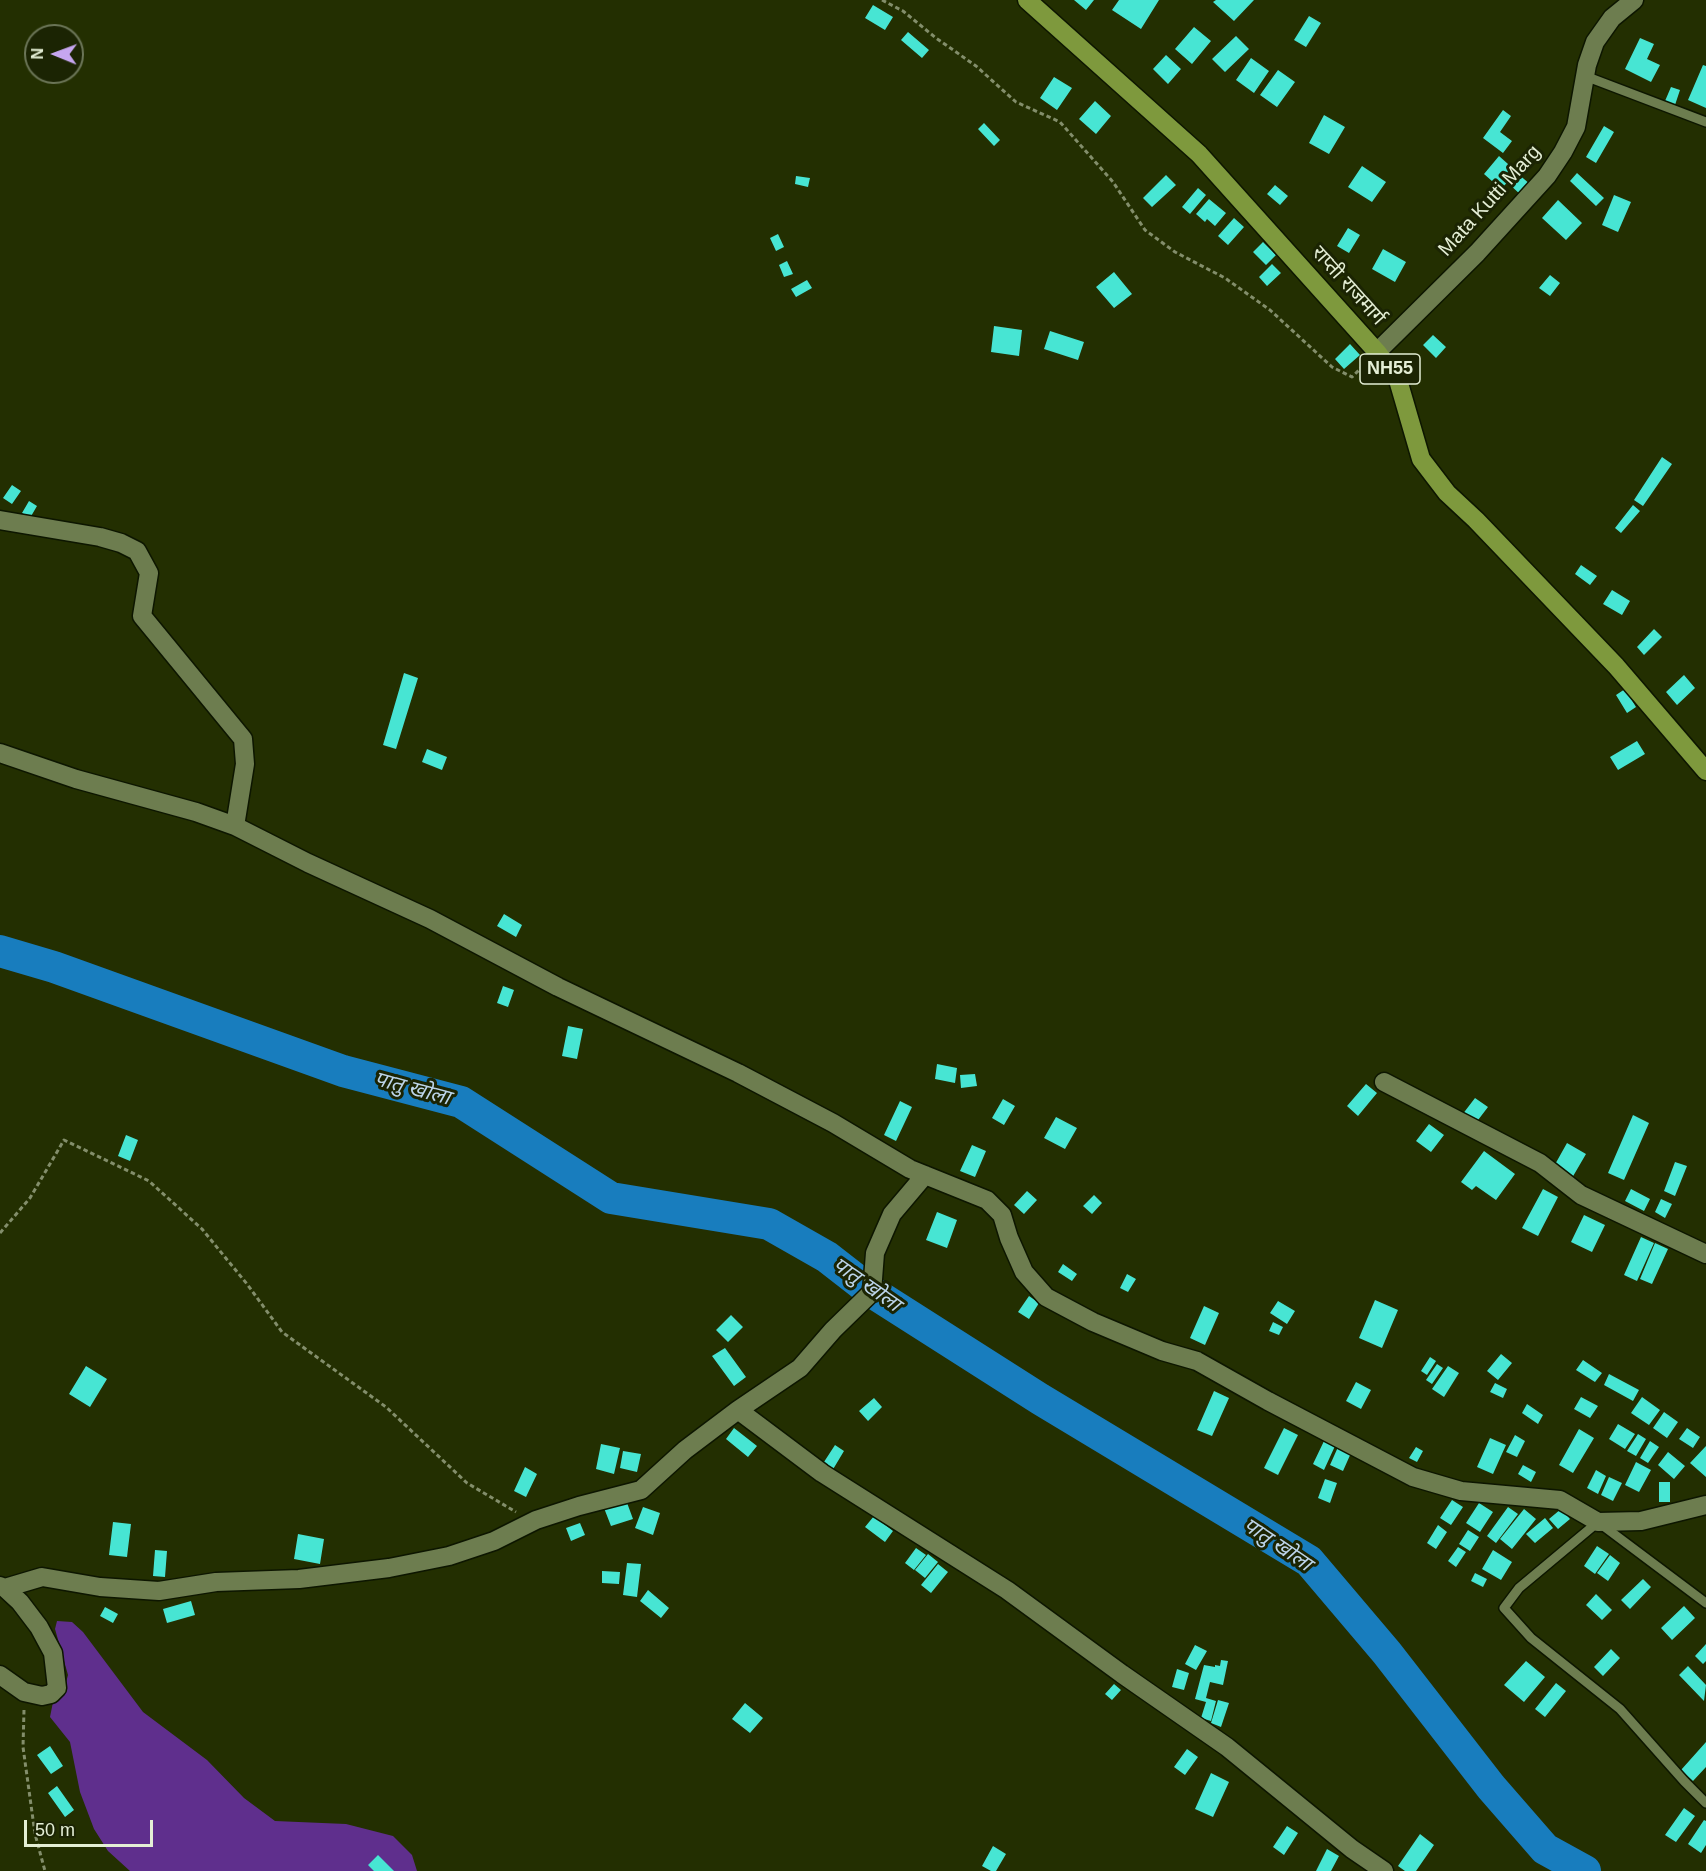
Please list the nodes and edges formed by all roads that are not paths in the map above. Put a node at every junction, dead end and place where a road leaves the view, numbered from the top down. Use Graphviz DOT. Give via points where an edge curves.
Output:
graph roads {
  1 [pos="1028,0"];
  2 [pos="1634,0"];
  3 [pos="1585,76"];
  4 [pos="1706,122"];
  5 [pos="1377,352"];
  6 [pos="0,520"];
  7 [pos="0,753"];
  8 [pos="1706,770"];
  9 [pos="235,826"];
  10 [pos="1384,1082"];
  11 [pos="925,1175"];
  12 [pos="1706,1254"];
  13 [pos="738,1410"];
  14 [pos="1706,1505"];
  15 [pos="1598,1522"];
  16 [pos="3,1587"];
  17 [pos="1706,1603"];
  18 [pos="0,1675"];
  19 [pos="1706,1803"];
  20 [pos="1384,1871"];
  1 -- 5 [label="main road, राप्ती राजमार्ग / NH55" via="1199,154"];
  2 -- 3 [label="street, Mata Kutti Marg" via="1612,18 1595,42"];
  3 -- 4 [label="lane"];
  3 -- 5 [label="street, Mata Kutti Marg" via="1576,127 1547,176 1477,253"];
  5 -- 8 [label="main road, राप्ती राजमार्ग / NH55" via="1398,380 1421,459 1447,493 1616,666"];
  6 -- 9 [label="street" via="100,537 137,551 149,573 142,616 243,739 245,764"];
  7 -- 9 [label="street"];
  9 -- 11 [label="street" via="738,1073"];
  10 -- 12 [label="street" via="1540,1163 1581,1195"];
  11 -- 13 [label="street" via="892,1214 874,1253 872,1292 800,1368"];
  11 -- 15 [label="street" via="987,1200 1002,1215 1024,1272 1046,1297 1093,1322 1197,1361 1413,1477 1461,1491 1560,1500"];
  13 -- 16 [label="street" via="641,1490 579,1506 449,1556 299,1579 216,1582 159,1591 100,1587 42,1577"];
  13 -- 20 [label="street" via="822,1473 1007,1590 1227,1747 1352,1850"];
  14 -- 15 [label="street" via="1641,1521"];
  15 -- 17 [label="lane"];
  15 -- 19 [label="lane" via="1519,1588 1504,1608 1531,1638 1620,1709"];
  16 -- 18 [label="street" via="39,1627 53,1653 57,1689 42,1696 24,1692"];
}
